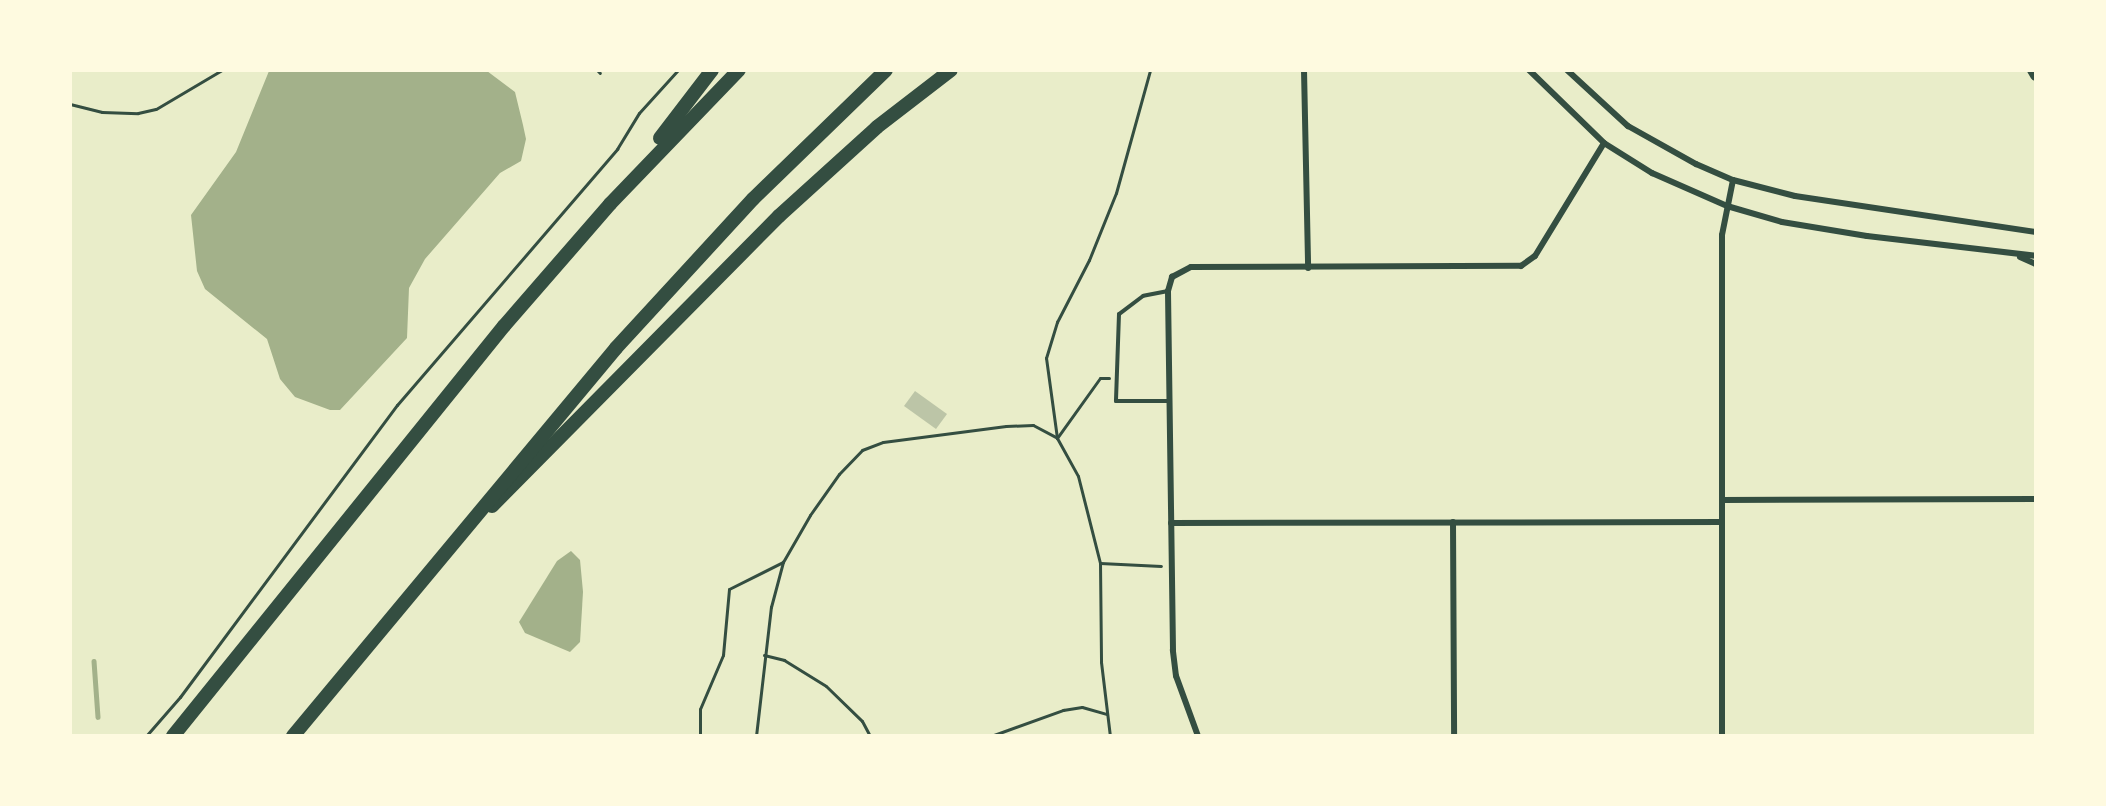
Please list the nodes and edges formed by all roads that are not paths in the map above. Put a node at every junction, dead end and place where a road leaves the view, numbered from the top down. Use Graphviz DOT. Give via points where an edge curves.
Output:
graph roads {
  1 [pos="712,70"];
  2 [pos="739,70"];
  3 [pos="886,70"];
  4 [pos="951,70"];
  5 [pos="1304,70"];
  6 [pos="1529,70"];
  7 [pos="1567,70"];
  8 [pos="2033,70"];
  9 [pos="2036,75"];
  10 [pos="1604,142"];
  11 [pos="1733,180"];
  12 [pos="610,204"];
  13 [pos="1727,206"];
  14 [pos="2036,232"];
  15 [pos="2018,256"];
  16 [pos="2036,256"];
  17 [pos="2036,264"];
  18 [pos="1308,268"];
  19 [pos="1168,291"];
  20 [pos="1169,401"];
  21 [pos="2036,499"];
  22 [pos="1722,501"];
  23 [pos="1453,522"];
  24 [pos="1722,522"];
  25 [pos="1171,523"];
  26 [pos="420,581"];
  27 [pos="173,735"];
  28 [pos="293,735"];
  29 [pos="1197,735"];
  30 [pos="1454,735"];
  31 [pos="1722,735"];
  1 -- 12 [label="highway"];
  2 -- 12 [label="highway"];
  3 -- 26 [label="highway" via="818,134 616,348"];
  4 -- 26 [label="highway" via="877,127 779,216"];
  5 -- 18 [label="street"];
  6 -- 10 [label="street"];
  7 -- 11 [label="street" via="1628,126"];
  8 -- 9 [label="main road"];
  10 -- 13 [label="street" via="1652,173"];
  10 -- 18 [label="street" via="1535,256 1521,266"];
  11 -- 13 [label="street"];
  11 -- 14 [label="street" via="1795,196"];
  12 -- 27 [label="highway" via="504,326"];
  13 -- 15 [label="street" via="1820,229"];
  13 -- 22 [label="street" via="1722,235"];
  15 -- 16 [label="street"];
  15 -- 17 [label="street"];
  18 -- 19 [label="street" via="1191,267 1172,277"];
  19 -- 20 [label="street"];
  19 -- 20 [label="lane" via="1143,296 1119,314 1116,401"];
  20 -- 25 [label="street"];
  21 -- 22 [label="street"];
  22 -- 24 [label="street"];
  23 -- 24 [label="street"];
  23 -- 25 [label="street"];
  23 -- 30 [label="street"];
  24 -- 31 [label="street"];
  25 -- 29 [label="street" via="1174,664"];
  26 -- 28 [label="highway"];
}
